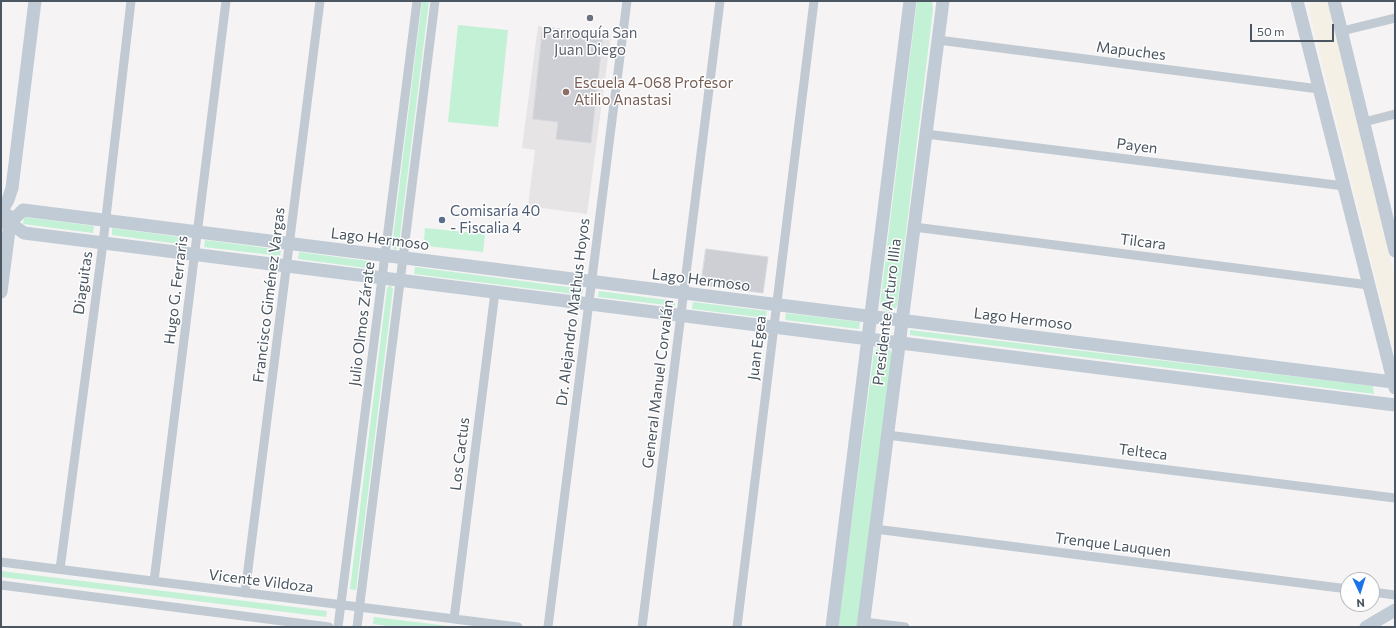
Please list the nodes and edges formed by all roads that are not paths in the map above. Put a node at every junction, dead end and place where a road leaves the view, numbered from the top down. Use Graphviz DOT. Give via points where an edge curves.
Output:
graph roads {
  1 [pos="35,1"];
  2 [pos="131,1"];
  3 [pos="226,1"];
  4 [pos="320,1"];
  5 [pos="417,1"];
  6 [pos="435,1"];
  7 [pos="627,1"];
  8 [pos="720,1"];
  9 [pos="814,1"];
  10 [pos="910,1"];
  11 [pos="943,1"];
  12 [pos="1297,1"];
  13 [pos="1334,1"];
  14 [pos="1395,18"];
  15 [pos="1342,31"];
  16 [pos="938,40"];
  17 [pos="1319,89"];
  18 [pos="1395,114"];
  19 [pos="1364,122"];
  20 [pos="926,134"];
  21 [pos="1344,186"];
  22 [pos="8,200"];
  23 [pos="1,212"];
  24 [pos="1390,213"];
  25 [pos="105,220"];
  26 [pos="5,223"];
  27 [pos="914,227"];
  28 [pos="197,232"];
  29 [pos="103,243"];
  30 [pos="289,243"];
  31 [pos="1395,251"];
  32 [pos="194,254"];
  33 [pos="384,256"];
  34 [pos="403,258"];
  35 [pos="286,266"];
  36 [pos="382,278"];
  37 [pos="400,280"];
  38 [pos="591,282"];
  39 [pos="1369,285"];
  40 [pos="1,292"];
  41 [pos="495,292"];
  42 [pos="683,293"];
  43 [pos="588,304"];
  44 [pos="777,305"];
  45 [pos="681,316"];
  46 [pos="870,316"];
  47 [pos="902,320"];
  48 [pos="774,327"];
  49 [pos="868,339"];
  50 [pos="899,343"];
  51 [pos="1394,385"];
  52 [pos="1395,405"];
  53 [pos="887,435"];
  54 [pos="1395,498"];
  55 [pos="875,529"];
  56 [pos="1,562"];
  57 [pos="60,569"];
  58 [pos="154,582"];
  59 [pos="1,585"];
  60 [pos="1340,588"];
  61 [pos="245,593"];
  62 [pos="1380,593"];
  63 [pos="1395,595"];
  64 [pos="340,605"];
  65 [pos="359,607"];
  66 [pos="1395,610"];
  67 [pos="454,619"];
  68 [pos="863,624"];
  69 [pos="329,627"];
  70 [pos="338,627"];
  71 [pos="357,627"];
  72 [pos="518,627"];
  73 [pos="548,627"];
  74 [pos="642,627"];
  75 [pos="737,627"];
  76 [pos="832,627"];
  77 [pos="905,627"];
  78 [pos="1366,627"];
  1 -- 22 [label="street" via="12,188"];
  2 -- 25 [label="street, Diaguitas"];
  3 -- 28 [label="street, Hugo G. Ferraris"];
  4 -- 30 [label="street, Francisco Giménez Vargas"];
  5 -- 33 [label="street, Julio Olmos Zárate"];
  6 -- 34 [label="street"];
  7 -- 38 [label="street, Dr. Alejandro Mathus Hoyos"];
  8 -- 42 [label="street, General Manuel Corvalán"];
  9 -- 44 [label="street, Juan Egea"];
  10 -- 46 [label="street, Presidente Arturo Illia"];
  11 -- 16 [label="street, Presidente Arturo Illia"];
  12 -- 17 [label="street"];
  13 -- 15 [label="street"];
  14 -- 15 [label="street"];
  15 -- 19 [label="street"];
  16 -- 17 [label="street, Mapuches"];
  16 -- 20 [label="street, Presidente Arturo Illia"];
  17 -- 21 [label="street"];
  18 -- 19 [label="street"];
  19 -- 24 [label="street"];
  20 -- 21 [label="street, Payen"];
  20 -- 27 [label="street, Presidente Arturo Illia"];
  21 -- 39 [label="street"];
  22 -- 23 [label="street"];
  22 -- 26 [label="street"];
  24 -- 31 [label="street"];
  25 -- 26 [label="street, Lago Hermoso" via="23,210"];
  25 -- 28 [label="street, Lago Hermoso"];
  25 -- 29 [label="street, Diaguitas"];
  26 -- 29 [label="street" via="24,233"];
  26 -- 40 [label="street"];
  27 -- 39 [label="street, Tilcara"];
  27 -- 47 [label="street, Presidente Arturo Illia"];
  28 -- 30 [label="street, Lago Hermoso"];
  28 -- 32 [label="street, Hugo G. Ferraris"];
  29 -- 32 [label="street"];
  29 -- 57 [label="street, Diaguitas"];
  30 -- 33 [label="street, Lago Hermoso"];
  30 -- 35 [label="street, Francisco Giménez Vargas"];
  32 -- 35 [label="street"];
  32 -- 58 [label="street, Hugo G. Ferraris"];
  33 -- 34 [label="street, Lago Hermoso"];
  33 -- 36 [label="street, Julio Olmos Zárate"];
  34 -- 37 [label="street"];
  34 -- 38 [label="street, Lago Hermoso"];
  35 -- 36 [label="street"];
  35 -- 61 [label="street, Francisco Giménez Vargas"];
  36 -- 37 [label="street"];
  36 -- 64 [label="street, Julio Olmos Zárate"];
  37 -- 41 [label="street"];
  37 -- 65 [label="street"];
  38 -- 42 [label="street, Lago Hermoso"];
  38 -- 43 [label="street, Dr. Alejandro Mathus Hoyos"];
  39 -- 51 [label="street"];
  41 -- 43 [label="street"];
  41 -- 67 [label="street, Los Cactus"];
  42 -- 44 [label="street, Lago Hermoso"];
  42 -- 45 [label="street, General Manuel Corvalán"];
  43 -- 45 [label="street"];
  43 -- 73 [label="street, Dr. Alejandro Mathus Hoyos"];
  44 -- 46 [label="street, Lago Hermoso"];
  44 -- 48 [label="street, Juan Egea"];
  45 -- 48 [label="street"];
  45 -- 74 [label="street, General Manuel Corvalán"];
  46 -- 47 [label="street, Lago Hermoso"];
  46 -- 49 [label="street, Presidente Arturo Illia"];
  47 -- 50 [label="street, Presidente Arturo Illia"];
  47 -- 51 [label="street, Lago Hermoso"];
  48 -- 49 [label="street"];
  48 -- 75 [label="street, Juan Egea"];
  49 -- 50 [label="street"];
  49 -- 76 [label="street, Presidente Arturo Illia"];
  50 -- 52 [label="street"];
  50 -- 53 [label="street, Presidente Arturo Illia"];
  53 -- 54 [label="street, Telteca"];
  53 -- 55 [label="street, Presidente Arturo Illia"];
  55 -- 60 [label="street, Trenque Lauquen"];
  55 -- 68 [label="street, Presidente Arturo Illia"];
  56 -- 57 [label="street, Vicente Vildoza"];
  57 -- 58 [label="street, Vicente Vildoza"];
  58 -- 61 [label="street, Vicente Vildoza"];
  59 -- 69 [label="street"];
  61 -- 64 [label="street, Vicente Vildoza"];
  62 -- 63 [label="street"];
  64 -- 65 [label="street, Vicente Vildoza"];
  64 -- 70 [label="street, Julio Olmos Zárate"];
  65 -- 67 [label="street, Vicente Vildoza"];
  65 -- 71 [label="street"];
  66 -- 78 [label="street"];
  67 -- 72 [label="street, Vicente Vildoza"];
  68 -- 77 [label="street"];
}
